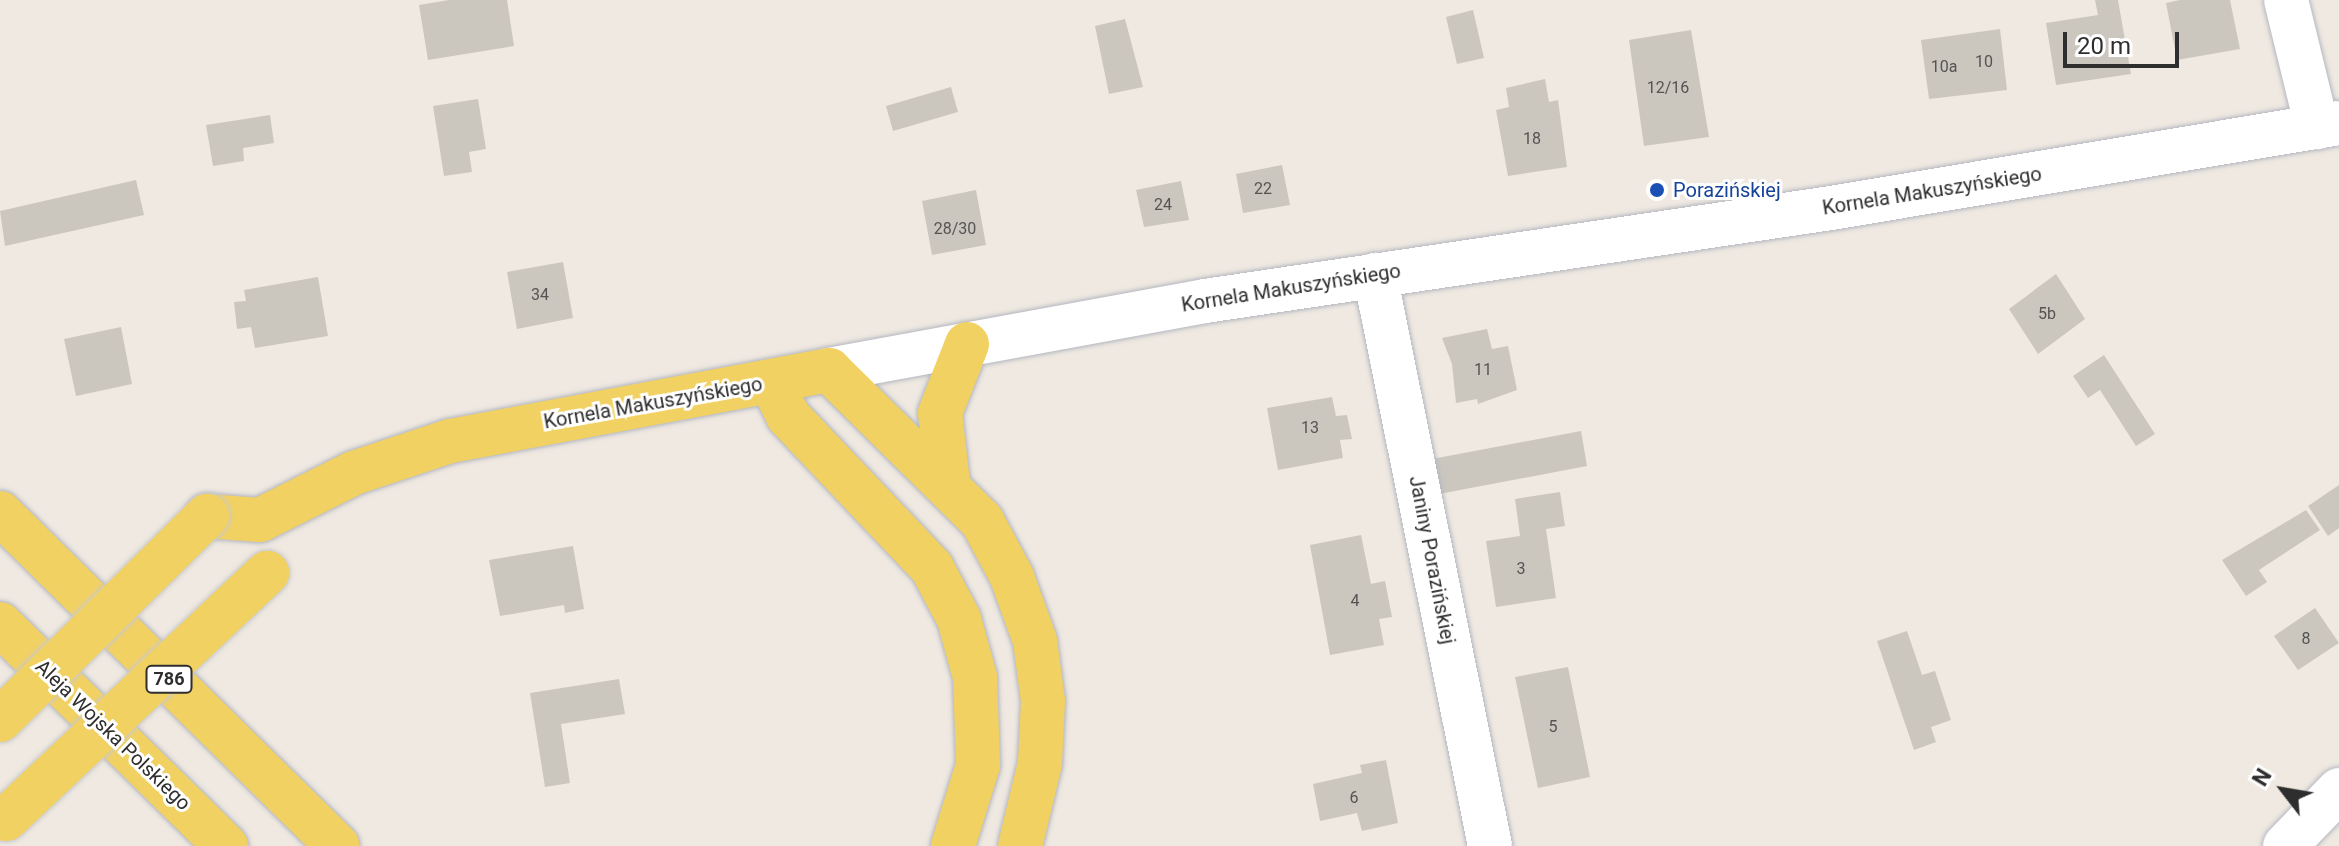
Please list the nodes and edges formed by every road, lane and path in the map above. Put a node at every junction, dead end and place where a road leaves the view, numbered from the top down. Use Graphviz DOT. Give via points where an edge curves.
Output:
graph roads {
  1 [pos="2286,0"];
  2 [pos="2328,125"];
  3 [pos="1375,275"];
  4 [pos="967,344"];
  5 [pos="829,370"];
  6 [pos="771,381"];
  7 [pos="948,483"];
  8 [pos="0,513"];
  9 [pos="260,520"];
  10 [pos="0,624"];
  11 [pos="0,720"];
  12 [pos="2339,790"];
  13 [pos="3,822"];
  14 [pos="214,837"];
  15 [pos="338,846"];
  16 [pos="953,846"];
  17 [pos="1020,846"];
  18 [pos="1490,846"];
  19 [pos="2285,846"];
  1 -- 2 [label="street"];
  2 -- 3 [label="street, Kornela Makuszyńskiego" via="1831,208"];
  3 -- 4 [label="street, Kornela Makuszyńskiego"];
  3 -- 18 [label="street, Janiny Porazińskiej"];
  4 -- 5 [label="street, Kornela Makuszyńskiego"];
  4 -- 7 [label="main road" via="940,413"];
  5 -- 6 [label="main road, Kornela Makuszyńskiego"];
  5 -- 7 [label="main road"];
  6 -- 9 [label="main road, Kornela Makuszyńskiego" via="450,441 354,473"];
  6 -- 16 [label="main road" via="788,416 932,568 959,619 975,677 978,765"];
  7 -- 17 [label="main road" via="982,521 1012,577 1035,641 1043,701 1040,763"];
  8 -- 15 [label="main road, 786"];
  9 -- 11 [label="main road, bridge" via="207,516"];
  9 -- 13 [label="main road, bridge" via="267,573"];
  10 -- 14 [label="main road, Aleja Wojska Polskiego"];
  12 -- 19 [label="street"];
}
